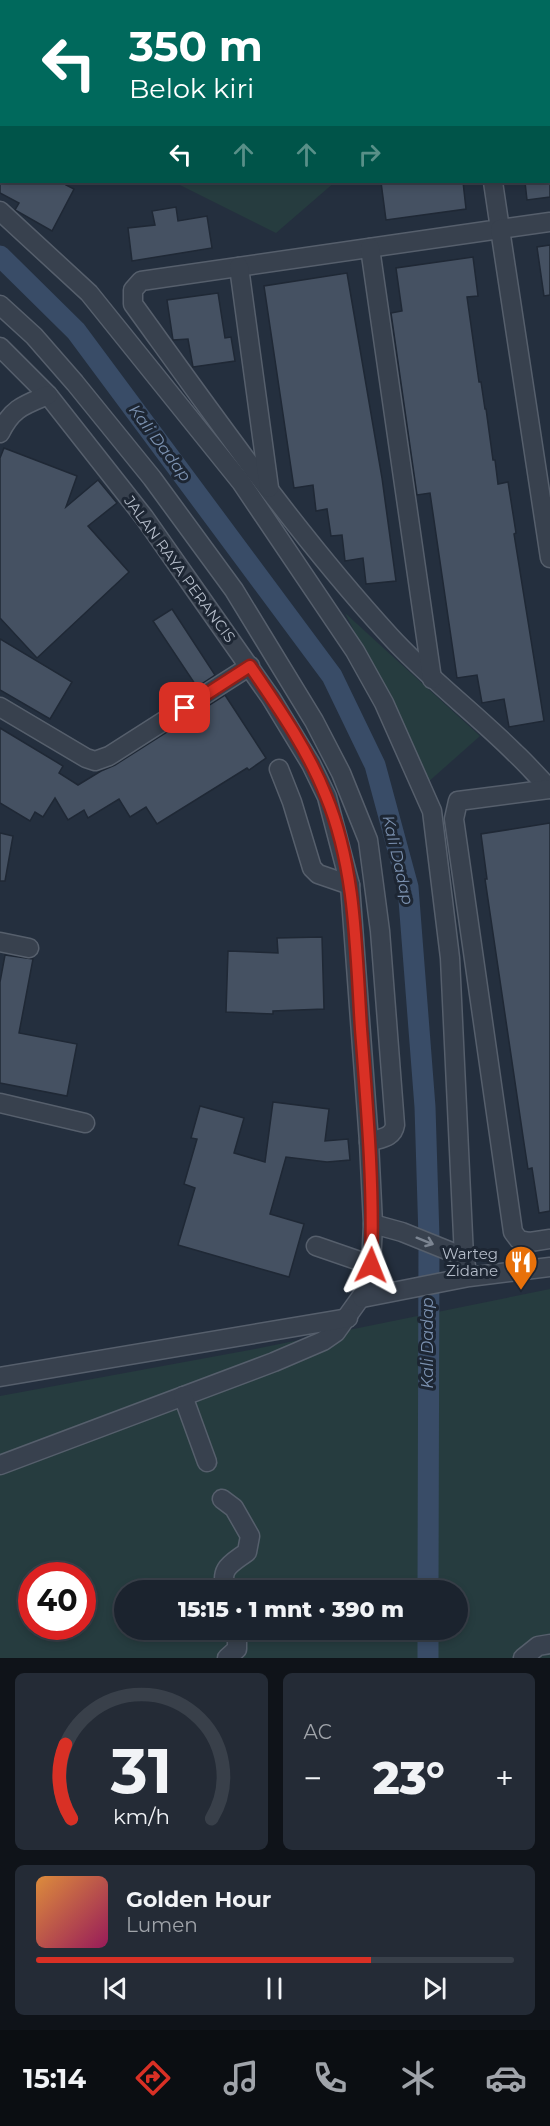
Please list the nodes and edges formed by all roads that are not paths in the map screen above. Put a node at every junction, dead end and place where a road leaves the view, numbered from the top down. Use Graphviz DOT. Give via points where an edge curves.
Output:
graph roads {
  1 [pos="494,183"];
  2 [pos="0,211"];
  3 [pos="550,222"];
  4 [pos="501,230"];
  5 [pos="370,248"];
  6 [pos="239,267"];
  7 [pos="0,305"];
  8 [pos="0,347"];
  9 [pos="48,395"];
  10 [pos="0,433"];
  11 [pos="269,489"];
  12 [pos="550,558"];
  13 [pos="250,666"];
  14 [pos="432,679"];
  15 [pos="0,707"];
  16 [pos="279,769"];
  17 [pos="550,789"];
  18 [pos="350,885"];
  19 [pos="0,942"];
  20 [pos="29,948"];
  21 [pos="0,1103"];
  22 [pos="85,1124"];
  23 [pos="369,1142"];
  24 [pos="373,1224"];
  25 [pos="550,1239"];
  26 [pos="316,1246"];
  27 [pos="456,1254"];
  28 [pos="371,1265"];
  29 [pos="550,1267"];
  30 [pos="469,1277"];
  31 [pos="362,1298"];
  32 [pos="348,1318"];
  33 [pos="0,1377"];
  34 [pos="183,1396"];
  35 [pos="207,1462"];
  36 [pos="0,1465"];
  37 [pos="222,1498"];
  38 [pos="223,1580"];
  39 [pos="237,1640"];
  40 [pos="550,1644"];
  41 [pos="227,1658"];
  42 [pos="523,1658"];
  1 -- 4 [label="street"];
  2 -- 27 [label="street" via="89,293 241,482 355,651 384,703 432,812 450,958"];
  3 -- 4 [label="street"];
  4 -- 5 [label="street"];
  4 -- 12 [label="street"];
  5 -- 6 [label="street"];
  5 -- 14 [label="street"];
  6 -- 11 [label="street"];
  6 -- 11 [label="street" via="141,281 134,290 133,304"];
  7 -- 23 [label="street" via="34,336 75,383 152,478 234,590 341,773 368,840 380,931 395,1125 389,1136"];
  8 -- 9 [label="street, JALAN RAYA PERANCIS"];
  9 -- 10 [label="street" via="18,407"];
  9 -- 13 [label="street, JALAN RAYA PERANCIS" via="144,517"];
  11 -- 14 [label="street" via="337,576"];
  13 -- 15 [label="street" via="109,756 95,761"];
  13 -- 18 [label="street, JALAN RAYA PERANCIS" via="327,797"];
  14 -- 17 [label="street" via="515,752"];
  16 -- 18 [label="street" via="312,868 318,874"];
  17 -- 25 [label="street" via="458,801 454,819 513,1232 519,1240"];
  18 -- 23 [label="street, JALAN RAYA PERANCIS"];
  19 -- 20 [label="street"];
  21 -- 22 [label="street"];
  23 -- 24 [label="street, JALAN RAYA PERANCIS"];
  24 -- 27 [label="street, one-way"];
  24 -- 28 [label="street, JALAN RAYA PERANCIS"];
  26 -- 28 [label="street"];
  27 -- 30 [label="street"];
  28 -- 31 [label="street, JALAN RAYA PERANCIS"];
  29 -- 30 [label="street"];
  30 -- 31 [label="street"];
  31 -- 32 [label="street, JALAN RAYA PERANCIS"];
  32 -- 33 [label="street"];
  32 -- 34 [label="street, JALAN RAYA PERANCIS" via="336,1332 308,1348"];
  34 -- 35 [label="street"];
  34 -- 36 [label="street, JALAN RAYA PERANCIS"];
  37 -- 38 [label="street" via="234,1508 249,1536 247,1552 226,1568"];
  39 -- 41 [label="street" via="237,1649"];
  40 -- 42 [label="street" via="538,1646"];
}
